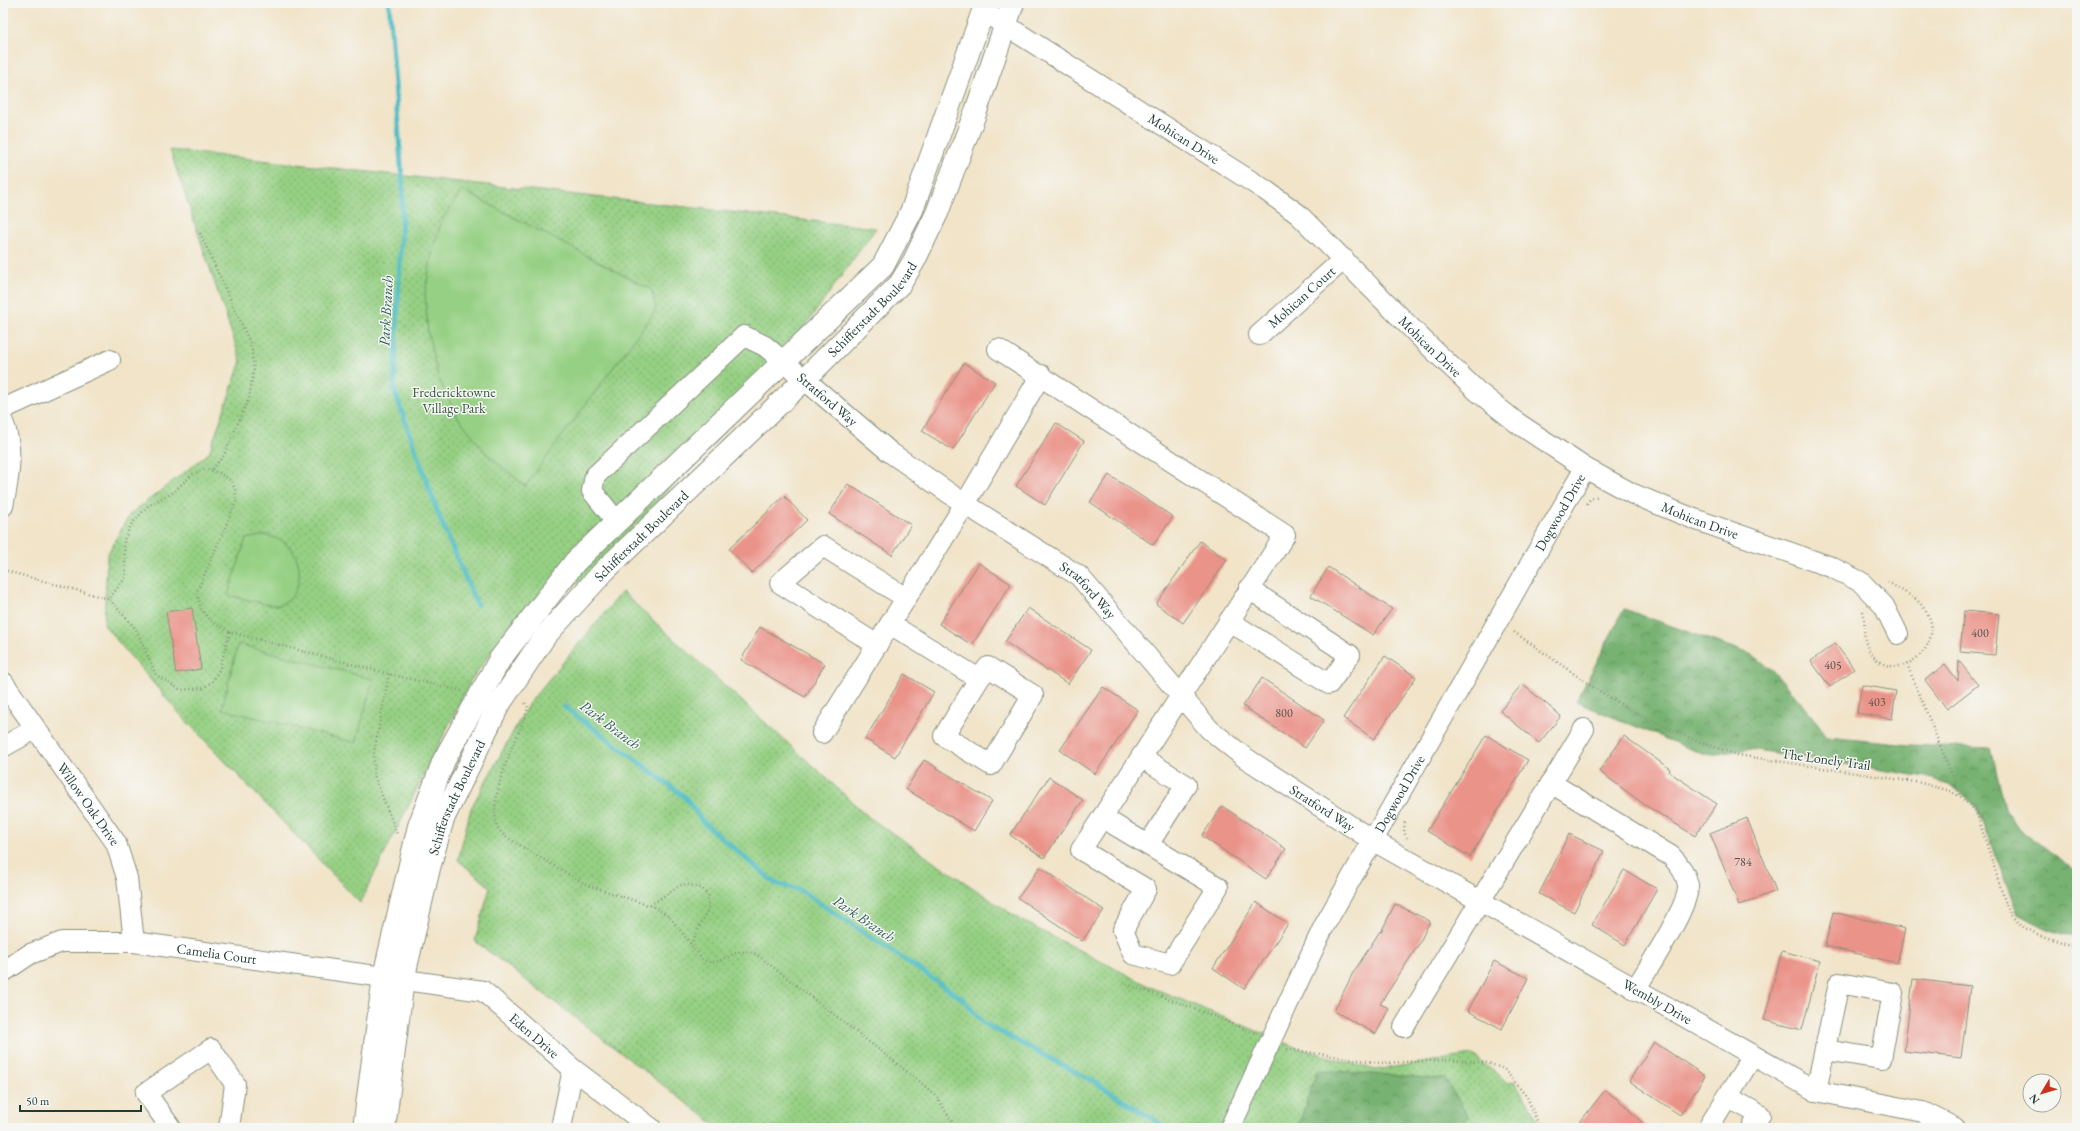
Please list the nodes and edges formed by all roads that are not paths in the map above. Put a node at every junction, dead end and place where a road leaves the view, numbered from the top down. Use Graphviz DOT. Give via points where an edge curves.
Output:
graph roads {
  1 [pos="1013,3"];
  2 [pos="984,7"];
  3 [pos="1006,24"];
  4 [pos="1344,259"];
  5 [pos="1259,335"];
  6 [pos="998,349"];
  7 [pos="110,360"];
  8 [pos="782,361"];
  9 [pos="1041,376"];
  10 [pos="805,379"];
  11 [pos="3,409"];
  12 [pos="3,422"];
  13 [pos="1585,468"];
  14 [pos="965,504"];
  15 [pos="3,506"];
  16 [pos="617,522"];
  17 [pos="1249,589"];
  18 [pos="906,598"];
  19 [pos="1229,621"];
  20 [pos="890,624"];
  21 [pos="1898,634"];
  22 [pos="876,645"];
  23 [pos="979,679"];
  24 [pos="3,682"];
  25 [pos="1180,696"];
  26 [pos="35,729"];
  27 [pos="1584,729"];
  28 [pos="822,733"];
  29 [pos="3,746"];
  30 [pos="1141,757"];
  31 [pos="1551,783"];
  32 [pos="1102,818"];
  33 [pos="1372,840"];
  34 [pos="1148,845"];
  35 [pos="1478,901"];
  36 [pos="134,942"];
  37 [pos="3,972"];
  38 [pos="394,978"];
  39 [pos="1635,990"];
  40 [pos="1404,1026"];
  41 [pos="1825,1050"];
  42 [pos="1752,1057"];
  43 [pos="573,1069"];
  44 [pos="1816,1092"];
  45 [pos="1728,1096"];
  46 [pos="171,1128"];
  47 [pos="229,1128"];
  48 [pos="364,1128"];
  49 [pos="384,1128"];
  50 [pos="561,1128"];
  51 [pos="651,1128"];
  52 [pos="1230,1128"];
  53 [pos="1708,1128"];
  54 [pos="1752,1128"];
  55 [pos="1955,1128"];
  1 -- 3 [label="main road, Schifferstadt Boulevard"];
  2 -- 3 [label="street, Mohican Drive"];
  2 -- 8 [label="main road, Schifferstadt Boulevard" via="912,210 883,266"];
  3 -- 4 [label="street, Mohican Drive" via="1265,190 1298,214"];
  3 -- 10 [label="main road, Schifferstadt Boulevard" via="937,213 914,261 900,284"];
  4 -- 5 [label="street, Mohican Court"];
  4 -- 13 [label="street, Mohican Drive" via="1477,391 1516,422"];
  6 -- 9 [label="street"];
  7 -- 11 [label="street"];
  8 -- 10 [label="street, Stratford Way"];
  8 -- 16 [label="main road, Schifferstadt Boulevard"];
  8 -- 16 [label="street, Stratford Way" via="765,346 744,336 595,476 592,491"];
  9 -- 14 [label="street"];
  9 -- 17 [label="street" via="1285,535"];
  10 -- 14 [label="street, Stratford Way" via="891,453"];
  10 -- 38 [label="main road, Schifferstadt Boulevard" via="605,570 545,636 498,706 443,819"];
  12 -- 15 [label="street" via="7,432 10,477"];
  13 -- 21 [label="street, Mohican Drive" via="1608,482 1665,507 1831,567 1861,582 1884,606"];
  13 -- 33 [label="street, Dogwood Drive"];
  14 -- 18 [label="street"];
  14 -- 25 [label="street, Stratford Way" via="1079,576"];
  16 -- 38 [label="main road, Schifferstadt Boulevard" via="575,562 500,659 444,760 419,826"];
  17 -- 19 [label="street"];
  17 -- 19 [label="street" via="1350,655 1329,684"];
  18 -- 20 [label="street"];
  18 -- 22 [label="street" via="823,546 780,582"];
  19 -- 25 [label="street"];
  20 -- 22 [label="street"];
  20 -- 23 [label="street"];
  22 -- 28 [label="street"];
  23 -- 23 [label="street" via="988,667 1032,695 991,765 944,736"];
  24 -- 26 [label="street, Willow Oak Drive"];
  25 -- 30 [label="street"];
  25 -- 33 [label="street, Stratford Way" via="1209,729 1244,757"];
  26 -- 29 [label="street"];
  26 -- 36 [label="street, Willow Oak Drive" via="116,843 127,878"];
  27 -- 31 [label="street"];
  30 -- 32 [label="street"];
  30 -- 34 [label="street" via="1186,785"];
  31 -- 35 [label="street"];
  31 -- 39 [label="street" via="1671,856 1682,868 1688,886 1684,904"];
  32 -- 34 [label="street"];
  32 -- 34 [label="street" via="1081,850 1146,889 1123,930 1133,954 1170,964 1218,887"];
  33 -- 35 [label="street, Wembly Drive"];
  33 -- 52 [label="street, Dogwood Drive" via="1324,926"];
  35 -- 39 [label="street, Wembly Drive"];
  35 -- 40 [label="street"];
  36 -- 37 [label="street, Camelia Court" via="62,942 30,954"];
  36 -- 38 [label="street, Camelia Court"];
  38 -- 43 [label="street, Eden Drive" via="483,991"];
  38 -- 48 [label="main road, Schifferstadt Boulevard"];
  38 -- 49 [label="main road, Schifferstadt Boulevard"];
  39 -- 42 [label="street, Wembly Drive"];
  41 -- 44 [label="street"];
  42 -- 44 [label="street, Wembly Drive"];
  42 -- 45 [label="street"];
  43 -- 50 [label="street"];
  43 -- 51 [label="street, Eden Drive"];
  44 -- 55 [label="street, Wembly Drive" via="1923,1112"];
  45 -- 53 [label="street"];
  45 -- 54 [label="street" via="1760,1115"];
  46 -- 47 [label="street" via="146,1093 211,1049 235,1084"];
}
